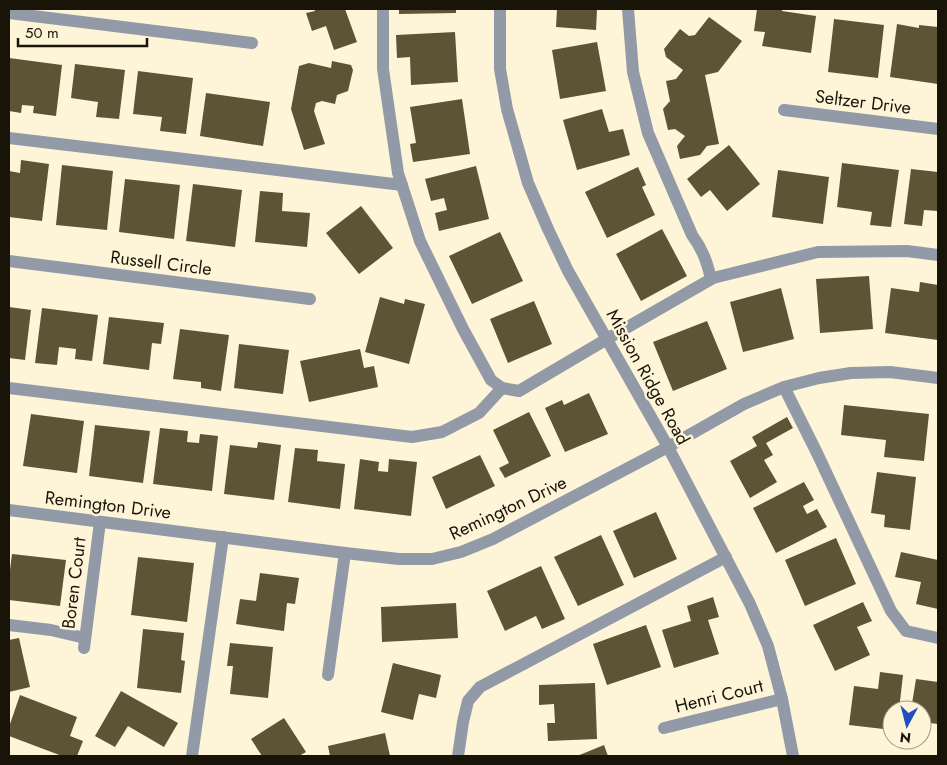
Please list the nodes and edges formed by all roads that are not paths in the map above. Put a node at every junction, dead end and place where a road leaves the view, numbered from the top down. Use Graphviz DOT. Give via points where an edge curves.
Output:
graph roads {
  1 [pos="383,9"];
  2 [pos="500,9"];
  3 [pos="628,9"];
  4 [pos="9,13"];
  5 [pos="252,44"];
  6 [pos="784,110"];
  7 [pos="938,129"];
  8 [pos="9,138"];
  9 [pos="402,185"];
  10 [pos="938,255"];
  11 [pos="9,261"];
  12 [pos="711,279"];
  13 [pos="310,299"];
  14 [pos="606,339"];
  15 [pos="938,378"];
  16 [pos="784,387"];
  17 [pos="9,388"];
  18 [pos="502,388"];
  19 [pos="668,447"];
  20 [pos="9,510"];
  21 [pos="100,522"];
  22 [pos="223,538"];
  23 [pos="345,553"];
  24 [pos="726,557"];
  25 [pos="9,625"];
  26 [pos="938,638"];
  27 [pos="328,676"];
  28 [pos="782,699"];
  29 [pos="664,728"];
  30 [pos="192,756"];
  31 [pos="458,756"];
  32 [pos="793,756"];
  1 -- 9 [label="street" via="383,69"];
  2 -- 14 [label="street, Mission Ridge Road" via="500,69 507,109 528,183 568,271"];
  3 -- 12 [label="street" via="634,72 648,133 692,235 700,246"];
  4 -- 5 [label="street"];
  6 -- 7 [label="street, Seltzer Drive"];
  8 -- 9 [label="street"];
  9 -- 18 [label="street" via="420,241 463,330 491,380"];
  10 -- 12 [label="street" via="907,251 818,252"];
  11 -- 13 [label="street, Russell Circle"];
  12 -- 14 [label="street"];
  14 -- 18 [label="street" via="520,390"];
  14 -- 19 [label="street, Mission Ridge Road"];
  15 -- 16 [label="street, Remington Drive" via="890,372 851,373"];
  16 -- 19 [label="street, Remington Drive" via="744,404"];
  16 -- 26 [label="street" via="891,611 906,631"];
  17 -- 18 [label="street" via="412,437 442,432 480,413"];
  19 -- 23 [label="street, Remington Drive" via="461,552 432,559"];
  19 -- 24 [label="street, Mission Ridge Road"];
  20 -- 21 [label="street, Remington Drive"];
  21 -- 22 [label="street, Remington Drive"];
  21 -- 25 [label="street, Boren Court" via="85,643 51,630"];
  22 -- 23 [label="street, Remington Drive"];
  22 -- 30 [label="street"];
  23 -- 27 [label="street"];
  24 -- 28 [label="street, Mission Ridge Road" via="768,646"];
  24 -- 31 [label="street" via="480,687 468,701"];
  28 -- 29 [label="street, Henri Court"];
  28 -- 32 [label="street, Mission Ridge Road"];
}
